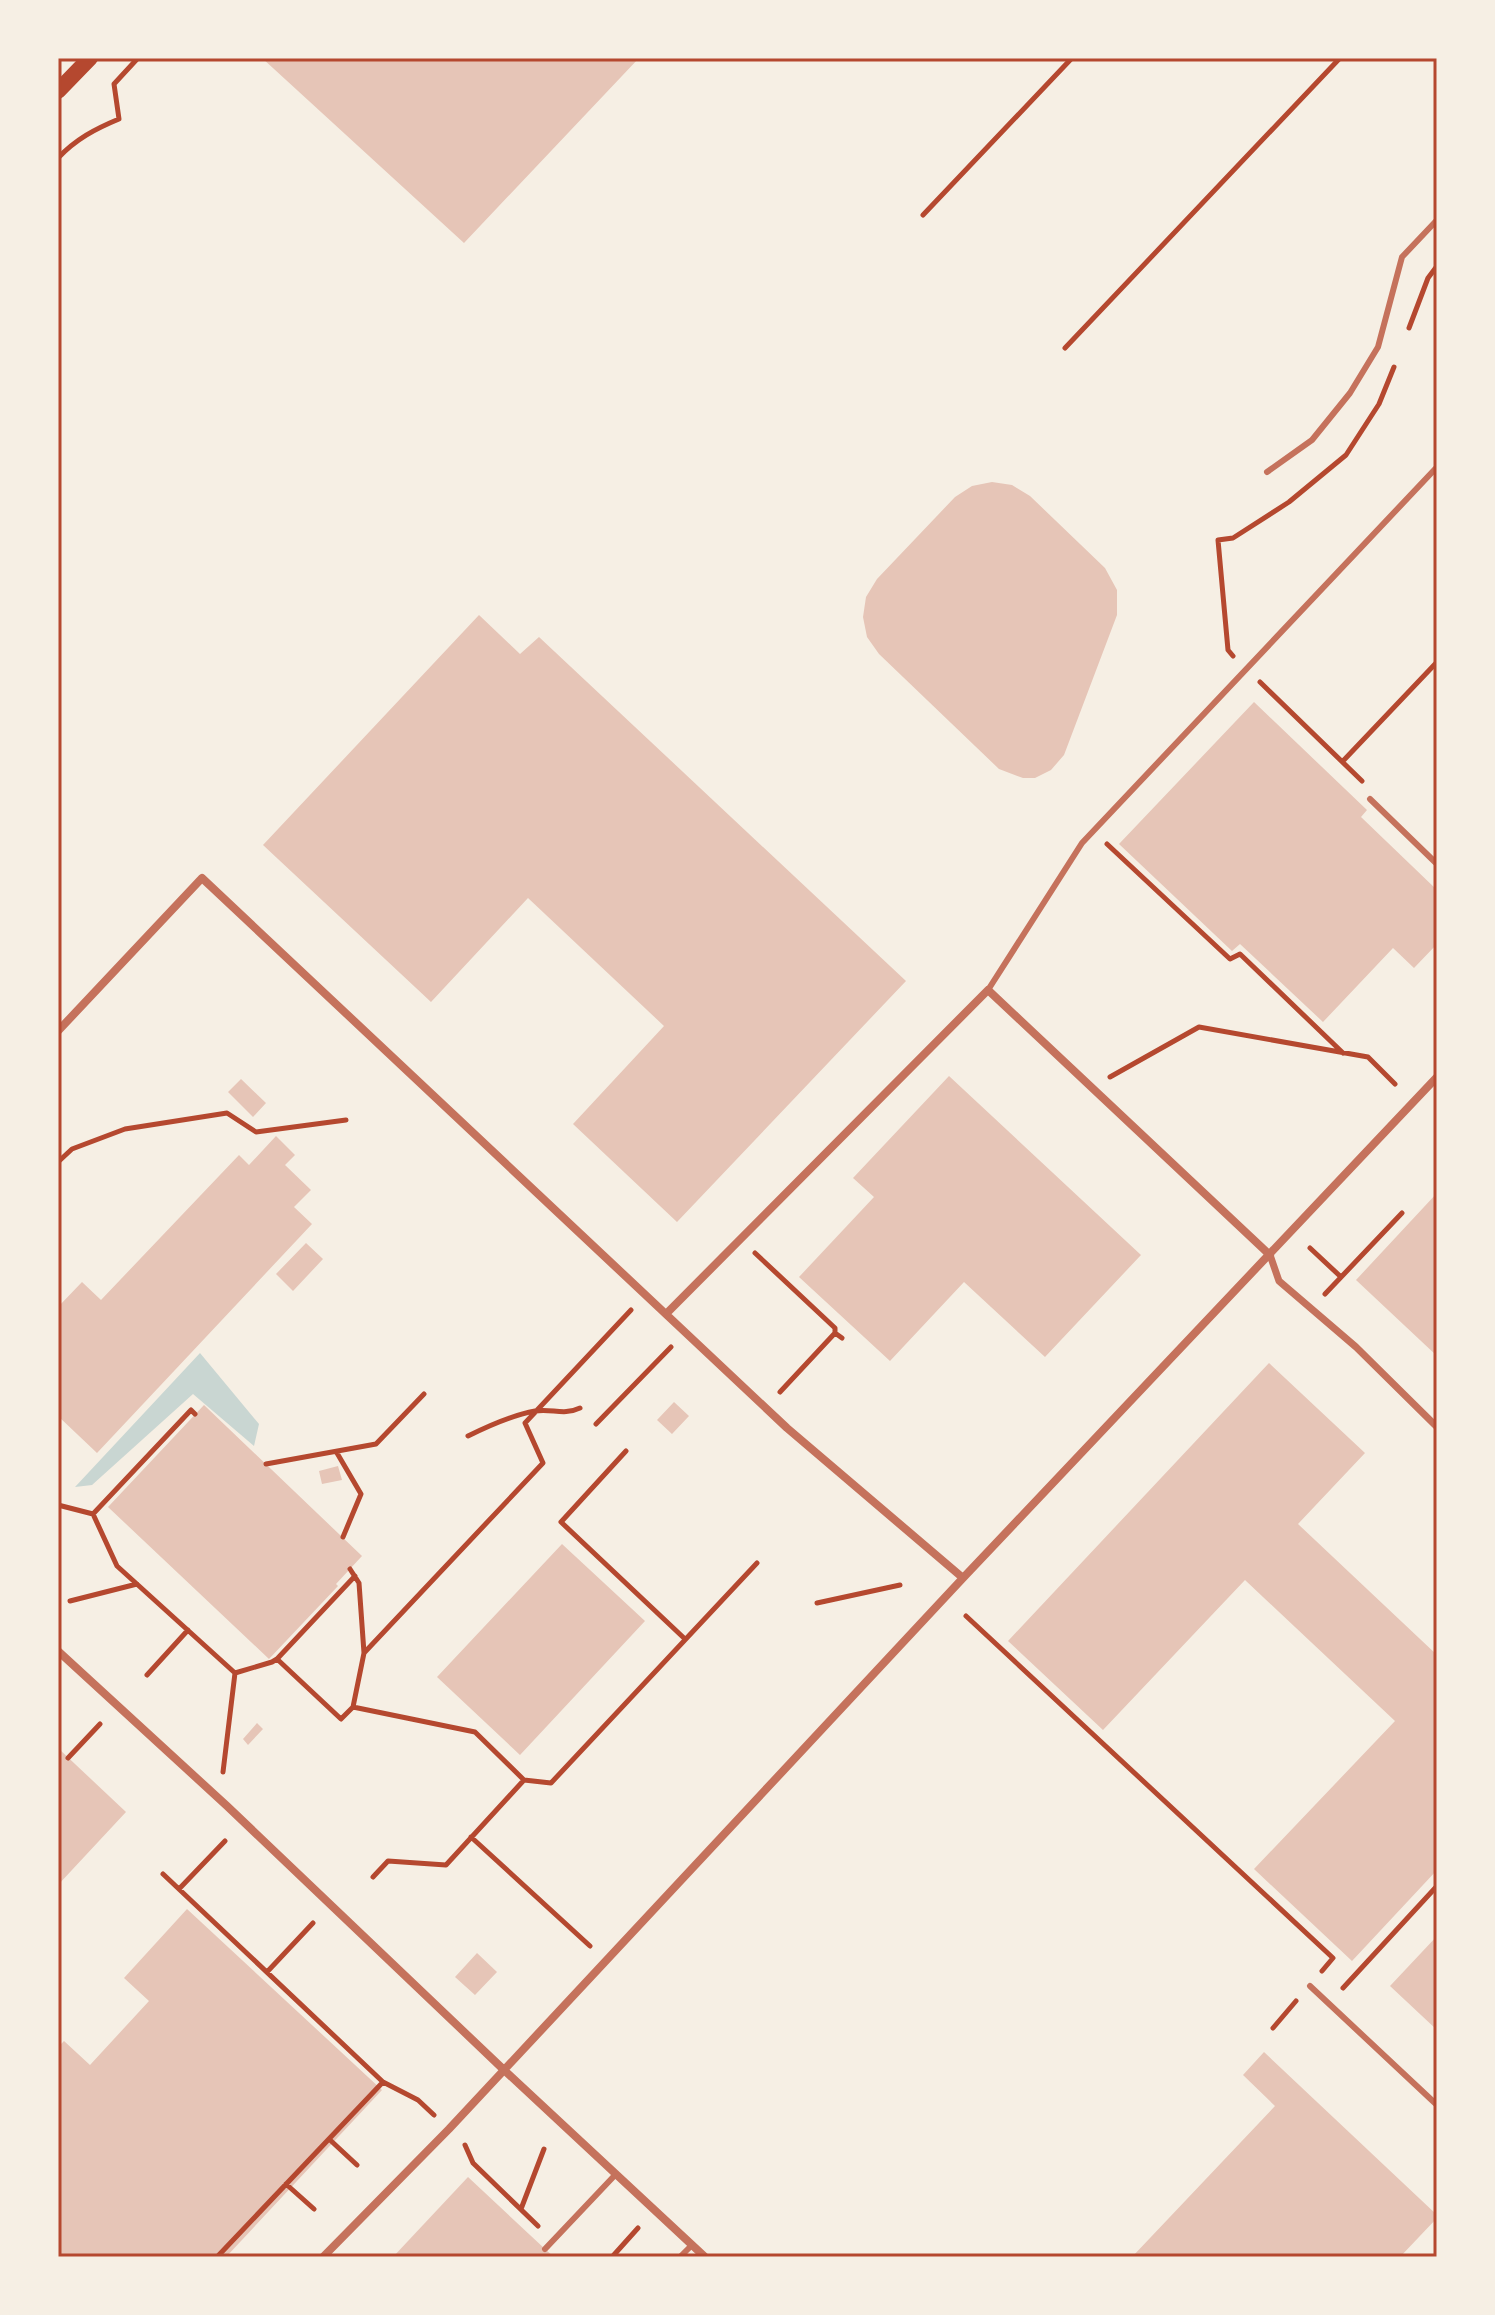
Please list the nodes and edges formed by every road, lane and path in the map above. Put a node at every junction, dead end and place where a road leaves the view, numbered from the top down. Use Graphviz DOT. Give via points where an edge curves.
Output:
graph roads {
  1 [pos="90,58"];
  2 [pos="138,58"];
  3 [pos="1072,58"];
  4 [pos="1340,58"];
  5 [pos="58,91"];
  6 [pos="58,158"];
  7 [pos="923,215"];
  8 [pos="1437,220"];
  9 [pos="1437,266"];
  10 [pos="1407,334"];
  11 [pos="1065,348"];
  12 [pos="1396,363"];
  13 [pos="1437,467"];
  14 [pos="1267,472"];
  15 [pos="1437,662"];
  16 [pos="1246,669"];
  17 [pos="1343,761"];
  18 [pos="1370,799"];
  19 [pos="1093,830"];
  20 [pos="1437,864"];
  21 [pos="988,990"];
  22 [pos="58,1031"];
  23 [pos="1343,1053"];
  24 [pos="1437,1077"];
  25 [pos="1395,1084"];
  26 [pos="1092,1087"];
  27 [pos="346,1120"];
  28 [pos="58,1162"];
  29 [pos="1402,1213"];
  30 [pos="740,1239"];
  31 [pos="1310,1248"];
  32 [pos="1270,1255"];
  33 [pos="1341,1277"];
  34 [pos="646,1295"];
  35 [pos="1311,1309"];
  36 [pos="666,1314"];
  37 [pos="835,1333"];
  38 [pos="842,1338"];
  39 [pos="652,1367"];
  40 [pos="424,1394"];
  41 [pos="580,1408"];
  42 [pos="766,1408"];
  43 [pos="537,1410"];
  44 [pos="195,1414"];
  45 [pos="596,1424"];
  46 [pos="1437,1427"];
  47 [pos="468,1436"];
  48 [pos="626,1451"];
  49 [pos="337,1453"];
  50 [pos="266,1464"];
  51 [pos="58,1505"];
  52 [pos="93,1514"];
  53 [pos="343,1537"];
  54 [pos="757,1563"];
  55 [pos="350,1569"];
  56 [pos="355,1576"];
  57 [pos="963,1578"];
  58 [pos="137,1584"];
  59 [pos="900,1585"];
  60 [pos="70,1601"];
  61 [pos="817,1603"];
  62 [pos="966,1616"];
  63 [pos="188,1630"];
  64 [pos="685,1639"];
  65 [pos="58,1651"];
  66 [pos="364,1653"];
  67 [pos="277,1659"];
  68 [pos="235,1673"];
  69 [pos="147,1675"];
  70 [pos="353,1707"];
  71 [pos="100,1724"];
  72 [pos="225,1749"];
  73 [pos="68,1758"];
  74 [pos="524,1780"];
  75 [pos="471,1837"];
  76 [pos="225,1841"];
  77 [pos="163,1874"];
  78 [pos="373,1877"];
  79 [pos="1437,1886"];
  80 [pos="179,1889"];
  81 [pos="313,1923"];
  82 [pos="605,1961"];
  83 [pos="267,1972"];
  84 [pos="1316,1978"];
  85 [pos="1310,1986"];
  86 [pos="1273,2028"];
  87 [pos="503,2069"];
  88 [pos="383,2082"];
  89 [pos="1437,2105"];
  90 [pos="434,2115"];
  91 [pos="329,2139"];
  92 [pos="464,2143"];
  93 [pos="544,2149"];
  94 [pos="357,2165"];
  95 [pos="616,2174"];
  96 [pos="286,2184"];
  97 [pos="314,2209"];
  98 [pos="521,2209"];
  99 [pos="638,2228"];
  100 [pos="553,2240"];
  101 [pos="692,2245"];
  102 [pos="545,2249"];
  103 [pos="217,2257"];
  104 [pos="323,2257"];
  105 [pos="612,2257"];
  106 [pos="680,2257"];
  107 [pos="705,2257"];
  1 -- 5 [label="main road"];
  2 -- 6 [label="path" via="114,84 119,119 92,130"];
  3 -- 7 [label="path"];
  4 -- 11 [label="path"];
  8 -- 14 [label="lane" via="1402,257 1378,347 1350,393 1312,440"];
  9 -- 10 [label="path"];
  12 -- 16 [label="path" via="1379,404 1346,455 1289,502 1233,538 1218,540 1228,650"];
  13 -- 16 [label="lane"];
  15 -- 17 [label="path"];
  16 -- 17 [label="path"];
  16 -- 19 [label="lane"];
  17 -- 18 [label="path" via="1370,789"];
  18 -- 20 [label="lane"];
  19 -- 21 [label="lane"];
  19 -- 23 [label="path" via="1230,959 1240,954"];
  21 -- 26 [label="street"];
  21 -- 30 [label="street"];
  22 -- 34 [label="street" via="202,878"];
  23 -- 25 [label="path" via="1368,1057"];
  23 -- 26 [label="path" via="1199,1027"];
  24 -- 32 [label="street"];
  26 -- 32 [label="street"];
  27 -- 28 [label="path" via="256,1132 227,1113 125,1129 72,1149"];
  29 -- 33 [label="path"];
  30 -- 36 [label="street"];
  30 -- 37 [label="path"];
  31 -- 33 [label="path"];
  32 -- 35 [label="street" via="1279,1281"];
  32 -- 57 [label="street"];
  33 -- 35 [label="path"];
  34 -- 36 [label="street"];
  34 -- 43 [label="path"];
  35 -- 46 [label="street"];
  36 -- 42 [label="street"];
  37 -- 38 [label="path"];
  37 -- 42 [label="path"];
  39 -- 45 [label="path"];
  40 -- 49 [label="path" via="376,1444"];
  41 -- 43 [label="path" via="570,1413"];
  42 -- 57 [label="street"];
  43 -- 47 [label="path"];
  43 -- 66 [label="path" via="525,1423 543,1463"];
  44 -- 52 [label="path" via="191,1410"];
  48 -- 64 [label="path" via="561,1522"];
  49 -- 50 [label="path"];
  49 -- 53 [label="path" via="361,1494"];
  51 -- 52 [label="path"];
  52 -- 58 [label="path" via="117,1566"];
  54 -- 64 [label="path"];
  55 -- 56 [label="path"];
  56 -- 66 [label="path"];
  56 -- 67 [label="path"];
  57 -- 82 [label="street"];
  58 -- 60 [label="path"];
  58 -- 63 [label="path"];
  59 -- 61 [label="path"];
  62 -- 84 [label="path" via="1333,1958"];
  63 -- 68 [label="path"];
  63 -- 69 [label="path"];
  64 -- 74 [label="path" via="551,1783"];
  65 -- 87 [label="street"];
  66 -- 70 [label="path"];
  67 -- 68 [label="path"];
  67 -- 70 [label="path" via="341,1719"];
  68 -- 72 [label="path"];
  70 -- 74 [label="path" via="475,1732"];
  71 -- 73 [label="path"];
  74 -- 75 [label="path"];
  75 -- 78 [label="path" via="446,1865 388,1861"];
  75 -- 82 [label="path"];
  76 -- 80 [label="path"];
  77 -- 80 [label="path"];
  79 -- 84 [label="path" via="1340,1992"];
  80 -- 83 [label="path"];
  81 -- 83 [label="path"];
  82 -- 87 [label="street"];
  83 -- 88 [label="path"];
  84 -- 85 [label="path"];
  85 -- 86 [label="path"];
  85 -- 89 [label="lane"];
  87 -- 95 [label="street"];
  87 -- 104 [label="street"];
  88 -- 90 [label="path"];
  88 -- 91 [label="path"];
  91 -- 94 [label="path"];
  91 -- 96 [label="path"];
  92 -- 98 [label="path" via="473,2163"];
  93 -- 98 [label="path"];
  95 -- 100 [label="lane"];
  95 -- 101 [label="street"];
  96 -- 97 [label="path"];
  96 -- 103 [label="path"];
  98 -- 100 [label="path"];
  99 -- 105 [label="path"];
  100 -- 102 [label="lane"];
  101 -- 106 [label="lane"];
  101 -- 107 [label="street"];
}
